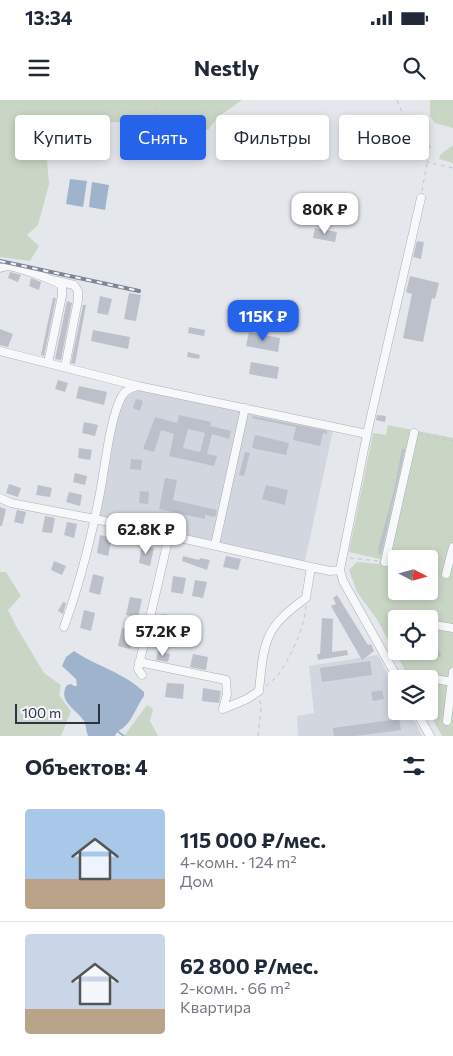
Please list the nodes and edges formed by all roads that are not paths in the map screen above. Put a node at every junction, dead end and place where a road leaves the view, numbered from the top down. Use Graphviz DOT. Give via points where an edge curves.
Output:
graph roads {
  1 [pos="421,198"];
  2 [pos="0,268"];
  3 [pos="58,281"];
  4 [pos="1,352"];
  5 [pos="48,363"];
  6 [pos="65,367"];
  7 [pos="138,386"];
  8 [pos="245,408"];
  9 [pos="414,433"];
  10 [pos="367,434"];
  11 [pos="0,498"];
  12 [pos="95,519"];
  13 [pos="169,536"];
  14 [pos="215,545"];
  15 [pos="453,547"];
  16 [pos="385,562"];
  17 [pos="311,567"];
  18 [pos="340,570"];
  19 [pos="446,574"];
  20 [pos="438,626"];
  21 [pos="64,627"];
  22 [pos="453,628"];
  23 [pos="139,662"];
  24 [pos="393,670"];
  25 [pos="453,672"];
  26 [pos="142,675"];
  27 [pos="438,679"];
  28 [pos="452,682"];
  29 [pos="421,720"];
  30 [pos="447,721"];
  31 [pos="430,736"];
  1 -- 10 [label="street"];
  2 -- 3 [label="street" via="8,266"];
  3 -- 5 [label="street" via="62,286 62,296"];
  3 -- 6 [label="street" via="74,285 78,291"];
  4 -- 5 [label="street"];
  5 -- 6 [label="street"];
  6 -- 7 [label="street"];
  7 -- 8 [label="street"];
  7 -- 12 [label="street" via="129,388 123,395 114,417"];
  8 -- 10 [label="street"];
  8 -- 14 [label="street"];
  9 -- 16 [label="street"];
  10 -- 18 [label="street"];
  11 -- 12 [label="street" via="11,503"];
  12 -- 13 [label="street"];
  12 -- 21 [label="street" via="77,592"];
  13 -- 14 [label="street"];
  13 -- 23 [label="street"];
  14 -- 17 [label="street"];
  15 -- 19 [label="street"];
  17 -- 18 [label="street"];
  17 -- 23 [label="street" via="306,598 285,613 270,631 259,691 247,700 224,709 226,680"];
  18 -- 24 [label="street"];
  20 -- 22 [label="street"];
  23 -- 26 [label="street" via="138,669"];
  25 -- 28 [label="street"];
  27 -- 28 [label="street"];
  28 -- 30 [label="street"];
  29 -- 31 [label="street"];
}
